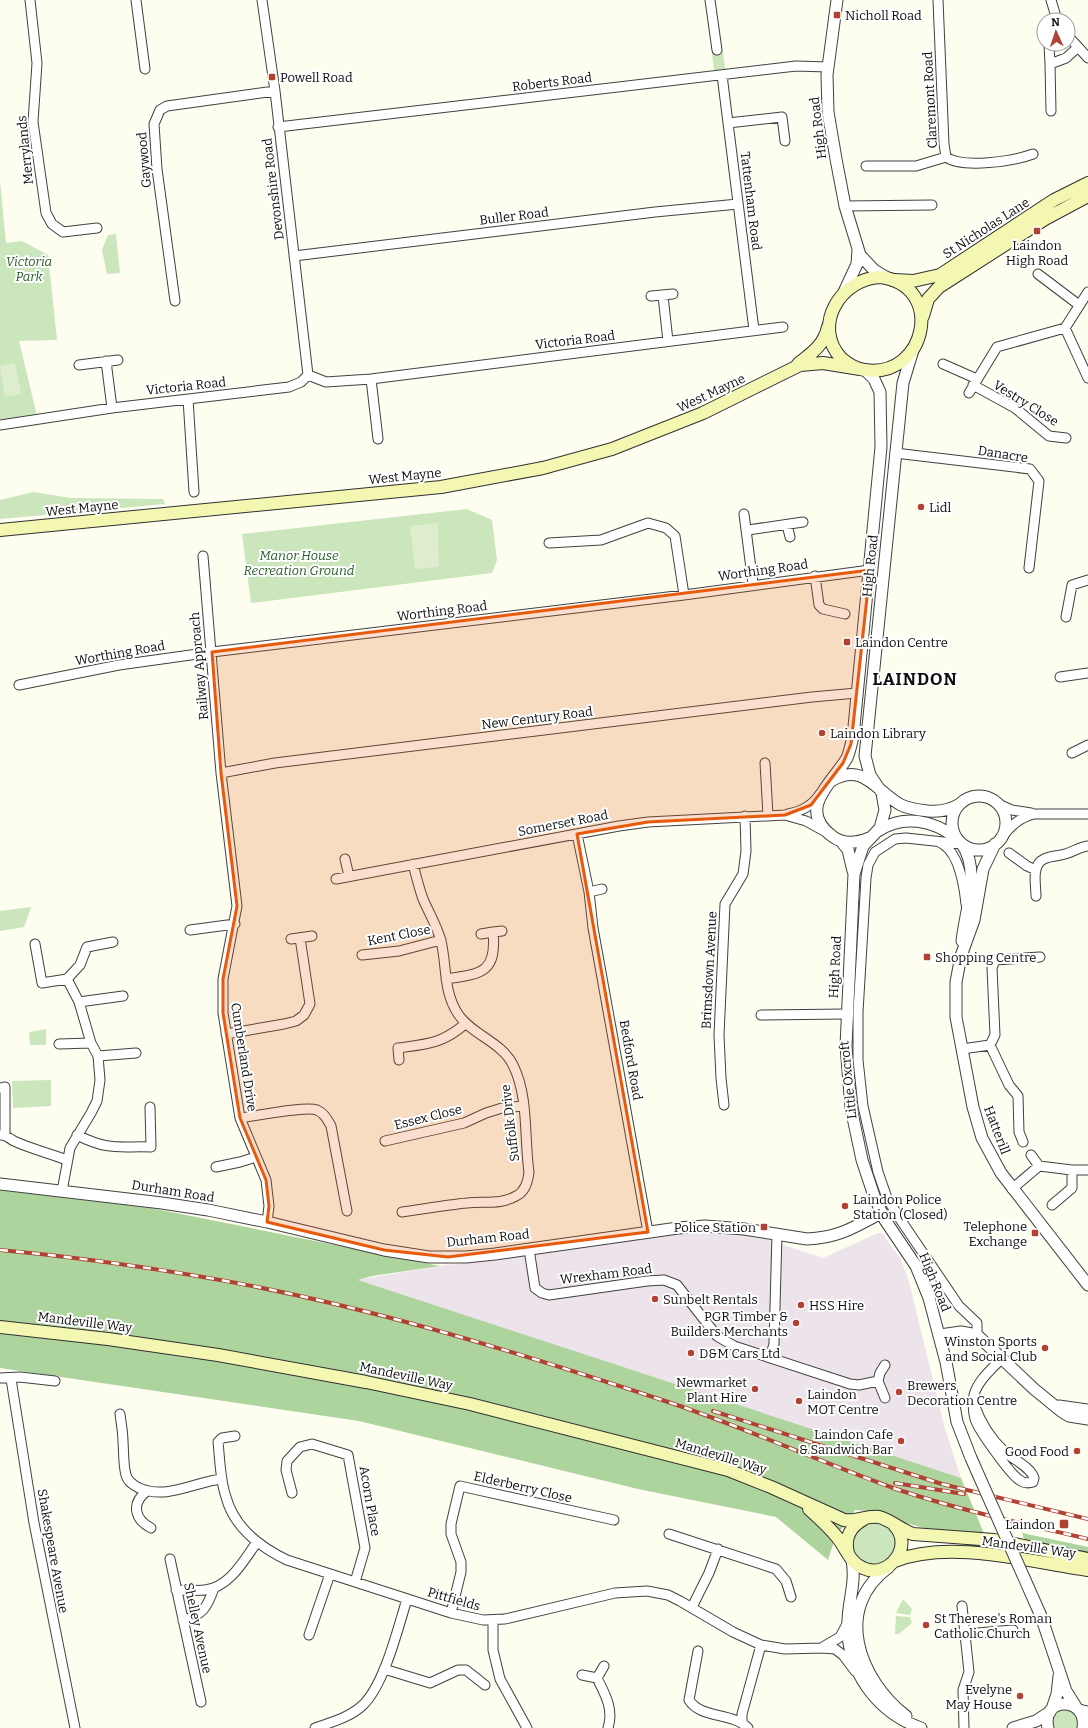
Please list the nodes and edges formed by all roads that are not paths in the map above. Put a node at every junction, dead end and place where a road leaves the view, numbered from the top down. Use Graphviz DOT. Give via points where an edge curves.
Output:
graph roads {
  1 [pos="30,0"];
  2 [pos="136,0"];
  3 [pos="262,0"];
  4 [pos="710,0"];
  5 [pos="837,0"];
  6 [pos="938,0"];
  7 [pos="1051,0"];
  8 [pos="1055,12"];
  9 [pos="1077,48"];
  10 [pos="717,50"];
  11 [pos="1049,52"];
  12 [pos="1088,58"];
  13 [pos="1050,64"];
  14 [pos="828,67"];
  15 [pos="145,69"];
  16 [pos="722,75"];
  17 [pos="275,91"];
  18 [pos="1050,111"];
  19 [pos="728,123"];
  20 [pos="278,127"];
  21 [pos="784,141"];
  22 [pos="1033,154"];
  23 [pos="946,157"];
  24 [pos="866,166"];
  25 [pos="1088,182"];
  26 [pos="1088,196"];
  27 [pos="738,204"];
  28 [pos="932,205"];
  29 [pos="845,206"];
  30 [pos="97,228"];
  31 [pos="858,250"];
  32 [pos="294,256"];
  33 [pos="1038,274"];
  34 [pos="892,279"];
  35 [pos="1088,292"];
  36 [pos="673,294"];
  37 [pos="842,294"];
  38 [pos="651,296"];
  39 [pos="663,296"];
  40 [pos="174,301"];
  41 [pos="1079,305"];
  42 [pos="922,322"];
  43 [pos="783,327"];
  44 [pos="828,328"];
  45 [pos="1066,328"];
  46 [pos="754,330"];
  47 [pos="668,341"];
  48 [pos="914,347"];
  49 [pos="118,360"];
  50 [pos="106,361"];
  51 [pos="943,364"];
  52 [pos="79,366"];
  53 [pos="792,368"];
  54 [pos="863,370"];
  55 [pos="308,375"];
  56 [pos="371,378"];
  57 [pos="1088,378"];
  58 [pos="973,386"];
  59 [pos="188,399"];
  60 [pos="112,408"];
  61 [pos="0,425"];
  62 [pos="1066,438"];
  63 [pos="378,439"];
  64 [pos="895,453"];
  65 [pos="194,492"];
  66 [pos="744,514"];
  67 [pos="803,522"];
  68 [pos="788,525"];
  69 [pos="0,530"];
  70 [pos="748,530"];
  71 [pos="790,537"];
  72 [pos="549,543"];
  73 [pos="202,556"];
  74 [pos="1029,568"];
  75 [pos="870,570"];
  76 [pos="815,576"];
  77 [pos="1088,580"];
  78 [pos="753,584"];
  79 [pos="684,595"];
  80 [pos="835,612"];
  81 [pos="845,614"];
  82 [pos="1066,617"];
  83 [pos="836,622"];
  84 [pos="212,652"];
  85 [pos="1088,673"];
  86 [pos="1060,678"];
  87 [pos="19,685"];
  88 [pos="857,693"];
  89 [pos="1088,745"];
  90 [pos="1072,753"];
  91 [pos="765,763"];
  92 [pos="220,773"];
  93 [pos="829,783"];
  94 [pos="878,787"];
  95 [pos="820,794"];
  96 [pos="963,802"];
  97 [pos="996,803"];
  98 [pos="1034,814"];
  99 [pos="1088,814"];
  100 [pos="768,815"];
  101 [pos="785,815"];
  102 [pos="745,816"];
  103 [pos="827,833"];
  104 [pos="577,834"];
  105 [pos="873,834"];
  106 [pos="932,840"];
  107 [pos="841,841"];
  108 [pos="959,841"];
  109 [pos="998,842"];
  110 [pos="1088,846"];
  111 [pos="1009,853"];
  112 [pos="345,859"];
  113 [pos="413,864"];
  114 [pos="1036,870"];
  115 [pos="854,874"];
  116 [pos="349,876"];
  117 [pos="336,879"];
  118 [pos="602,890"];
  119 [pos="589,892"];
  120 [pos="1036,896"];
  121 [pos="966,908"];
  122 [pos="235,924"];
  123 [pos="190,930"];
  124 [pos="481,934"];
  125 [pos="312,936"];
  126 [pos="300,938"];
  127 [pos="290,940"];
  128 [pos="441,940"];
  129 [pos="113,942"];
  130 [pos="35,944"];
  131 [pos="362,955"];
  132 [pos="961,956"];
  133 [pos="1040,957"];
  134 [pos="68,979"];
  135 [pos="446,979"];
  136 [pos="123,996"];
  137 [pos="79,1002"];
  138 [pos="846,1014"];
  139 [pos="762,1015"];
  140 [pos="465,1024"];
  141 [pos="226,1034"];
  142 [pos="396,1038"];
  143 [pos="91,1043"];
  144 [pos="59,1044"];
  145 [pos="990,1045"];
  146 [pos="398,1048"];
  147 [pos="962,1049"];
  148 [pos="136,1053"];
  149 [pos="98,1056"];
  150 [pos="399,1060"];
  151 [pos="0,1088"];
  152 [pos="724,1105"];
  153 [pos="523,1106"];
  154 [pos="150,1107"];
  155 [pos="240,1118"];
  156 [pos="3,1135"];
  157 [pos="77,1136"];
  158 [pos="385,1141"];
  159 [pos="1022,1142"];
  160 [pos="1031,1155"];
  161 [pos="256,1157"];
  162 [pos="67,1160"];
  163 [pos="1038,1166"];
  164 [pos="216,1167"];
  165 [pos="1072,1170"];
  166 [pos="1088,1170"];
  167 [pos="0,1184"];
  168 [pos="1012,1188"];
  169 [pos="62,1191"];
  170 [pos="1052,1205"];
  171 [pos="347,1212"];
  172 [pos="402,1212"];
  173 [pos="881,1213"];
  174 [pos="267,1222"];
  175 [pos="648,1232"];
  176 [pos="778,1234"];
  177 [pos="528,1249"];
  178 [pos="1088,1285"];
  179 [pos="0,1327"];
  180 [pos="940,1335"];
  181 [pos="977,1335"];
  182 [pos="770,1358"];
  183 [pos="1002,1358"];
  184 [pos="885,1365"];
  185 [pos="0,1378"];
  186 [pos="11,1379"];
  187 [pos="55,1381"];
  188 [pos="878,1381"];
  189 [pos="885,1398"];
  190 [pos="1051,1403"];
  191 [pos="974,1404"];
  192 [pos="1088,1410"];
  193 [pos="120,1414"];
  194 [pos="1088,1419"];
  195 [pos="235,1436"];
  196 [pos="222,1479"];
  197 [pos="147,1491"];
  198 [pos="292,1494"];
  199 [pos="795,1499"];
  200 [pos="864,1519"];
  201 [pos="614,1520"];
  202 [pos="892,1523"];
  203 [pos="151,1528"];
  204 [pos="669,1534"];
  205 [pos="257,1542"];
  206 [pos="718,1549"];
  207 [pos="850,1557"];
  208 [pos="170,1559"];
  209 [pos="1088,1559"];
  210 [pos="892,1563"];
  211 [pos="1088,1570"];
  212 [pos="330,1574"];
  213 [pos="356,1582"];
  214 [pos="214,1588"];
  215 [pos="176,1590"];
  216 [pos="791,1597"];
  217 [pos="407,1599"];
  218 [pos="962,1606"];
  219 [pos="692,1607"];
  220 [pos="451,1613"];
  221 [pos="848,1619"];
  222 [pos="183,1621"];
  223 [pos="493,1621"];
  224 [pos="1013,1630"];
  225 [pos="965,1634"];
  226 [pos="309,1635"];
  227 [pos="761,1645"];
  228 [pos="817,1648"];
  229 [pos="698,1651"];
  230 [pos="604,1666"];
  231 [pos="1058,1667"];
  232 [pos="384,1669"];
  233 [pos="582,1675"];
  234 [pos="597,1678"];
  235 [pos="485,1685"];
  236 [pos="867,1688"];
  237 [pos="201,1702"];
  238 [pos="1081,1709"];
  239 [pos="1051,1710"];
  240 [pos="745,1725"];
  241 [pos="75,1728"];
  242 [pos="315,1728"];
  243 [pos="527,1728"];
  244 [pos="608,1728"];
  245 [pos="921,1728"];
  246 [pos="925,1728"];
  247 [pos="964,1728"];
  248 [pos="1013,1728"];
  249 [pos="1048,1728"];
  250 [pos="1082,1728"];
  1 -- 30 [label="street, Merrylands" via="37,63 33,122 46,213 52,224 63,232"];
  2 -- 15 [label="street"];
  3 -- 17 [label="street, Devonshire Road"];
  4 -- 10 [label="street"];
  5 -- 14 [label="street, High Road"];
  6 -- 23 [label="street, Claremont Road"];
  7 -- 8 [label="street"];
  9 -- 12 [label="street"];
  9 -- 13 [label="street" via="1066,58"];
  11 -- 13 [label="street"];
  13 -- 18 [label="street"];
  14 -- 16 [label="street, Roberts Road" via="796,66"];
  14 -- 29 [label="street, High Road" via="828,112"];
  16 -- 19 [label="street, Tattenham Road"];
  16 -- 20 [label="street, Roberts Road"];
  17 -- 20 [label="street, Devonshire Road"];
  17 -- 40 [label="street, Gaywood" via="167,106 160,110 155,120 157,169"];
  19 -- 21 [label="street" via="782,117"];
  19 -- 27 [label="street, Tattenham Road"];
  20 -- 32 [label="street, Devonshire Road"];
  22 -- 23 [label="street, Claremont Road" via="1010,160 971,163 952,161"];
  23 -- 24 [label="street" via="916,166"];
  25 -- 34 [label="main road, St Nicholas Lane" via="1054,200 940,275 913,281"];
  26 -- 42 [label="main road, St Nicholas Lane" via="1045,219 939,287 928,299"];
  27 -- 32 [label="street, Buller Road"];
  27 -- 46 [label="street, Tattenham Road"];
  28 -- 29 [label="street"];
  29 -- 31 [label="street, High Road"];
  31 -- 34 [label="street, High Road" via="868,265"];
  31 -- 37 [label="street, High Road" via="854,272"];
  32 -- 55 [label="street, Devonshire Road"];
  33 -- 41 [label="street"];
  34 -- 37 [label="main road" via="864,280"];
  34 -- 42 [label="main road" via="911,291 917,300"];
  35 -- 41 [label="street"];
  36 -- 39 [label="street"];
  37 -- 44 [label="main road" via="832,310"];
  38 -- 39 [label="street"];
  39 -- 47 [label="street"];
  41 -- 45 [label="street"];
  42 -- 48 [label="main road"];
  43 -- 46 [label="street, Victoria Road"];
  44 -- 53 [label="main road, West Mayne" via="819,347"];
  44 -- 54 [label="main road" via="831,342 838,354 852,366"];
  45 -- 57 [label="street"];
  45 -- 58 [label="street" via="997,347"];
  46 -- 47 [label="street, Victoria Road"];
  47 -- 56 [label="street, Victoria Road"];
  48 -- 54 [label="main road" via="902,362 893,367 878,371"];
  48 -- 64 [label="street, High Road" via="904,383"];
  49 -- 50 [label="street"];
  50 -- 52 [label="street"];
  50 -- 60 [label="street"];
  51 -- 58 [label="street, Vestry Close"];
  53 -- 54 [label="main road, West Mayne" via="810,363 823,363"];
  53 -- 69 [label="main road, West Mayne" via="710,410 662,430 589,456 517,474 434,487"];
  54 -- 75 [label="street, High Road" via="878,387 882,408 880,464"];
  55 -- 56 [label="street, Victoria Road" via="326,382"];
  55 -- 59 [label="street, Victoria Road" via="301,382 289,387"];
  56 -- 63 [label="street"];
  58 -- 62 [label="street, Vestry Close" via="1015,408 1049,436"];
  59 -- 60 [label="street, Victoria Road"];
  59 -- 65 [label="street"];
  60 -- 61 [label="street, Victoria Road"];
  64 -- 74 [label="street, Danacre" via="1030,468 1038,481"];
  64 -- 94 [label="street, High Road" via="865,756 867,769"];
  66 -- 70 [label="street"];
  67 -- 68 [label="street"];
  68 -- 70 [label="street"];
  68 -- 71 [label="street"];
  70 -- 78 [label="street"];
  72 -- 79 [label="street" via="601,540 648,523 666,528 675,536"];
  73 -- 84 [label="street, Railway Approach"];
  75 -- 76 [label="street, Worthing Road"];
  75 -- 88 [label="street, High Road"];
  76 -- 78 [label="street, Worthing Road"];
  76 -- 80 [label="street" via="819,605 823,609"];
  77 -- 82 [label="street" via="1072,585"];
  78 -- 79 [label="street, Worthing Road"];
  79 -- 84 [label="street, Worthing Road"];
  80 -- 81 [label="street"];
  80 -- 83 [label="street"];
  84 -- 87 [label="street, Worthing Road" via="119,665"];
  84 -- 92 [label="street, Railway Approach"];
  85 -- 86 [label="street"];
  88 -- 92 [label="street, New Century Road" via="275,763"];
  88 -- 93 [label="street, High Road" via="849,751"];
  89 -- 90 [label="street"];
  91 -- 100 [label="street"];
  92 -- 122 [label="street, Cumberland Drive" via="235,878"];
  93 -- 94 [label="street, High Road" via="846,775 856,775 870,780"];
  93 -- 95 [label="street, High Road"];
  94 -- 96 [label="street" via="902,805 919,810 946,810"];
  94 -- 105 [label="street, High Road" via="886,810 882,823"];
  95 -- 101 [label="street, Somerset Road" via="811,805"];
  95 -- 103 [label="street" via="818,815"];
  96 -- 97 [label="street" via="977,797"];
  96 -- 108 [label="street" via="953,817 952,824"];
  97 -- 98 [label="street" via="1012,810"];
  97 -- 109 [label="street" via="1005,818 1004,831"];
  98 -- 99 [label="street"];
  98 -- 109 [label="street" via="1019,819"];
  100 -- 101 [label="street, Somerset Road"];
  100 -- 102 [label="street, Somerset Road"];
  101 -- 103 [label="street, Somerset Road" via="806,821"];
  102 -- 104 [label="street, Somerset Road" via="648,822"];
  102 -- 152 [label="street, Brimsdown Avenue" via="746,851 743,874 725,904 719,1035"];
  103 -- 107 [label="street"];
  104 -- 113 [label="street, Somerset Road"];
  104 -- 119 [label="street, Bedford Road"];
  105 -- 107 [label="street" via="854,843"];
  105 -- 108 [label="street" via="898,821 912,821 940,827"];
  105 -- 115 [label="street, High Road" via="860,853"];
  106 -- 108 [label="street, Little Oxcroft"];
  106 -- 121 [label="street, Little Oxcroft" via="945,845 953,856 964,890"];
  106 -- 181 [label="street, Little Oxcroft" via="895,840 875,852 868,865 861,950 858,1060 868,1130 878,1172 888,1198 959,1306 976,1323"];
  107 -- 115 [label="street, High Road" via="848,850"];
  108 -- 109 [label="street" via="974,850 981,850"];
  108 -- 121 [label="street, Hatterill" via="968,857 970,868"];
  109 -- 132 [label="street, Hatterill" via="983,868 974,920"];
  110 -- 114 [label="street" via="1045,858"];
  111 -- 114 [label="street"];
  112 -- 116 [label="street"];
  113 -- 116 [label="street, Somerset Road"];
  113 -- 128 [label="street, Suffolk Drive" via="423,899"];
  114 -- 120 [label="street"];
  115 -- 138 [label="street, High Road"];
  116 -- 117 [label="street, Somerset Road"];
  118 -- 119 [label="street"];
  119 -- 175 [label="street, Bedford Road" via="593,928"];
  121 -- 132 [label="street, Hatterill"];
  122 -- 123 [label="street"];
  122 -- 141 [label="street, Cumberland Drive" via="223,979 222,1013"];
  124 -- 135 [label="street" via="497,932 494,955 489,965 480,972"];
  125 -- 126 [label="street"];
  126 -- 127 [label="street"];
  126 -- 141 [label="street" via="310,1004 304,1015 296,1021 284,1024"];
  128 -- 131 [label="street, Kent Close" via="399,951"];
  128 -- 135 [label="street, Suffolk Drive"];
  129 -- 134 [label="street" via="87,947 80,965"];
  130 -- 134 [label="street" via="42,982"];
  132 -- 147 [label="street, Hatterill" via="955,993"];
  133 -- 145 [label="street" via="996,960 992,968 995,1036"];
  134 -- 137 [label="street"];
  135 -- 140 [label="street, Suffolk Drive" via="451,1003"];
  136 -- 137 [label="street"];
  137 -- 143 [label="street"];
  138 -- 139 [label="street"];
  138 -- 173 [label="street, High Road" via="846,1046 853,1121 862,1160"];
  140 -- 146 [label="street" via="447,1038"];
  140 -- 153 [label="street, Suffolk Drive" via="502,1051 513,1064"];
  141 -- 155 [label="street, Cumberland Drive"];
  142 -- 146 [label="street"];
  143 -- 144 [label="street"];
  143 -- 149 [label="street"];
  145 -- 147 [label="street"];
  145 -- 159 [label="street" via="1009,1085 1018,1096 1019,1132"];
  146 -- 150 [label="street"];
  147 -- 168 [label="street, Hatterill" via="977,1123 995,1163"];
  148 -- 149 [label="street"];
  149 -- 157 [label="street" via="100,1080 97,1101"];
  151 -- 156 [label="street" via="5,1087"];
  153 -- 158 [label="street, Essex Close" via="486,1112 464,1123"];
  153 -- 172 [label="street, Suffolk Drive" via="529,1172 527,1183 518,1196 499,1202 458,1204"];
  154 -- 157 [label="street" via="151,1147 108,1148"];
  155 -- 161 [label="street, Cumberland Drive"];
  155 -- 171 [label="street" via="305,1109 324,1114 331,1126"];
  156 -- 162 [label="street" via="35,1150"];
  157 -- 162 [label="street"];
  160 -- 163 [label="street"];
  161 -- 164 [label="street"];
  161 -- 174 [label="street, Cumberland Drive" via="266,1180 269,1195"];
  162 -- 169 [label="street"];
  163 -- 165 [label="street"];
  163 -- 168 [label="street"];
  165 -- 166 [label="street"];
  165 -- 170 [label="street" via="1072,1188"];
  167 -- 169 [label="street, Durham Road"];
  168 -- 178 [label="street, Hatterill"];
  169 -- 174 [label="street, Durham Road" via="162,1203"];
  173 -- 176 [label="street, Durham Road" via="831,1237 807,1239"];
  173 -- 180 [label="street, High Road" via="916,1266"];
  174 -- 177 [label="street, Durham Road" via="410,1255 466,1257"];
  175 -- 176 [label="street, Durham Road" via="705,1226"];
  175 -- 177 [label="street, Durham Road"];
  176 -- 182 [label="street" via="774,1344"];
  177 -- 182 [label="street, Wrexham Road" via="535,1288 542,1293 550,1295 664,1280 677,1285 717,1336 734,1346"];
  179 -- 199 [label="main road, Mandeville Way" via="218,1354 433,1396 706,1464 752,1479"];
  180 -- 181 [label="street" via="961,1332"];
  180 -- 231 [label="street, High Road, bridge" via="955,1413 964,1443 1041,1616"];
  181 -- 183 [label="street, Little Oxcroft"];
  182 -- 188 [label="street, Wrexham Road" via="850,1384"];
  183 -- 190 [label="street, Little Oxcroft"];
  183 -- 191 [label="street" via="978,1386"];
  184 -- 188 [label="street"];
  185 -- 186 [label="street"];
  186 -- 187 [label="street" via="20,1377"];
  186 -- 241 [label="street, Shakespeare Avenue" via="34,1523"];
  188 -- 189 [label="street"];
  190 -- 192 [label="street"];
  190 -- 194 [label="street, Little Oxcroft" via="1069,1416"];
  191 -- 191 [label="street" via="993,1439 1031,1472 1033,1482 1027,1484 1008,1468 977,1423"];
  193 -- 197 [label="street" via="127,1477 133,1485"];
  195 -- 196 [label="street, Pittfields" via="222,1438 218,1442"];
  196 -- 197 [label="street" via="164,1493"];
  196 -- 205 [label="street, Pittfields" via="230,1509"];
  197 -- 203 [label="street" via="137,1504 137,1516 142,1523"];
  198 -- 213 [label="street, Acorn Place" via="286,1470 287,1461 300,1447 312,1444 348,1455 365,1548"];
  199 -- 200 [label="main road, Mandeville Way" via="841,1519"];
  199 -- 207 [label="main road, Mandeville Way" via="826,1525"];
  200 -- 202 [label="main road, Mandeville Way" via="875,1517"];
  200 -- 207 [label="main road" via="854,1526 848,1536"];
  201 -- 220 [label="street, Elderberry Close" via="460,1486 451,1534 461,1562 461,1572"];
  202 -- 209 [label="main road, Mandeville Way" via="913,1534 994,1540"];
  202 -- 210 [label="main road" via="899,1530 901,1541 900,1551"];
  204 -- 206 [label="street"];
  205 -- 212 [label="street, Pittfields" via="287,1560"];
  205 -- 214 [label="street" via="234,1573"];
  206 -- 216 [label="street" via="776,1569 786,1581"];
  206 -- 219 [label="street"];
  207 -- 210 [label="main road, Mandeville Way" via="863,1569 872,1571 878,1571"];
  207 -- 221 [label="street" via="854,1577"];
  208 -- 215 [label="street, Shelley Avenue"];
  210 -- 211 [label="main road, Mandeville Way" via="914,1554 944,1551"];
  210 -- 246 [label="street" via="874,1580 860,1604 857,1624 859,1647 867,1670 878,1688 899,1710"];
  212 -- 213 [label="street, Pittfields"];
  212 -- 226 [label="street"];
  213 -- 217 [label="street, Pittfields"];
  214 -- 215 [label="street"];
  214 -- 222 [label="street" via="205,1608 197,1616"];
  215 -- 222 [label="street, Shelley Avenue"];
  217 -- 220 [label="street, Pittfields"];
  217 -- 232 [label="street"];
  218 -- 225 [label="street"];
  219 -- 223 [label="street, Pittfields" via="668,1595 628,1591"];
  219 -- 227 [label="street, Pittfields" via="733,1632"];
  220 -- 223 [label="street, Pittfields"];
  221 -- 228 [label="street" via="846,1629 840,1637"];
  221 -- 236 [label="street" via="850,1647"];
  222 -- 237 [label="street, Shelley Avenue"];
  223 -- 243 [label="street" via="493,1650 500,1679"];
  224 -- 225 [label="street"];
  225 -- 247 [label="street" via="969,1672 963,1690"];
  227 -- 228 [label="street, Pittfields" via="786,1649"];
  227 -- 240 [label="street" via="742,1714"];
  228 -- 236 [label="street" via="831,1648 841,1653"];
  229 -- 240 [label="street" via="689,1700 693,1706 703,1711"];
  230 -- 234 [label="street"];
  231 -- 238 [label="street, High Road" via="1068,1698"];
  231 -- 239 [label="street, High Road" via="1058,1690"];
  232 -- 235 [label="street" via="430,1682 458,1670 466,1670"];
  232 -- 242 [label="street" via="377,1687 365,1704 342,1718"];
  233 -- 234 [label="street"];
  234 -- 244 [label="street" via="610,1709"];
  236 -- 245 [label="street" via="890,1713"];
  238 -- 239 [label="street" via="1063,1704"];
  238 -- 250 [label="street"];
  239 -- 248 [label="street" via="1036,1721"];
  239 -- 249 [label="street, High Road"];
}
